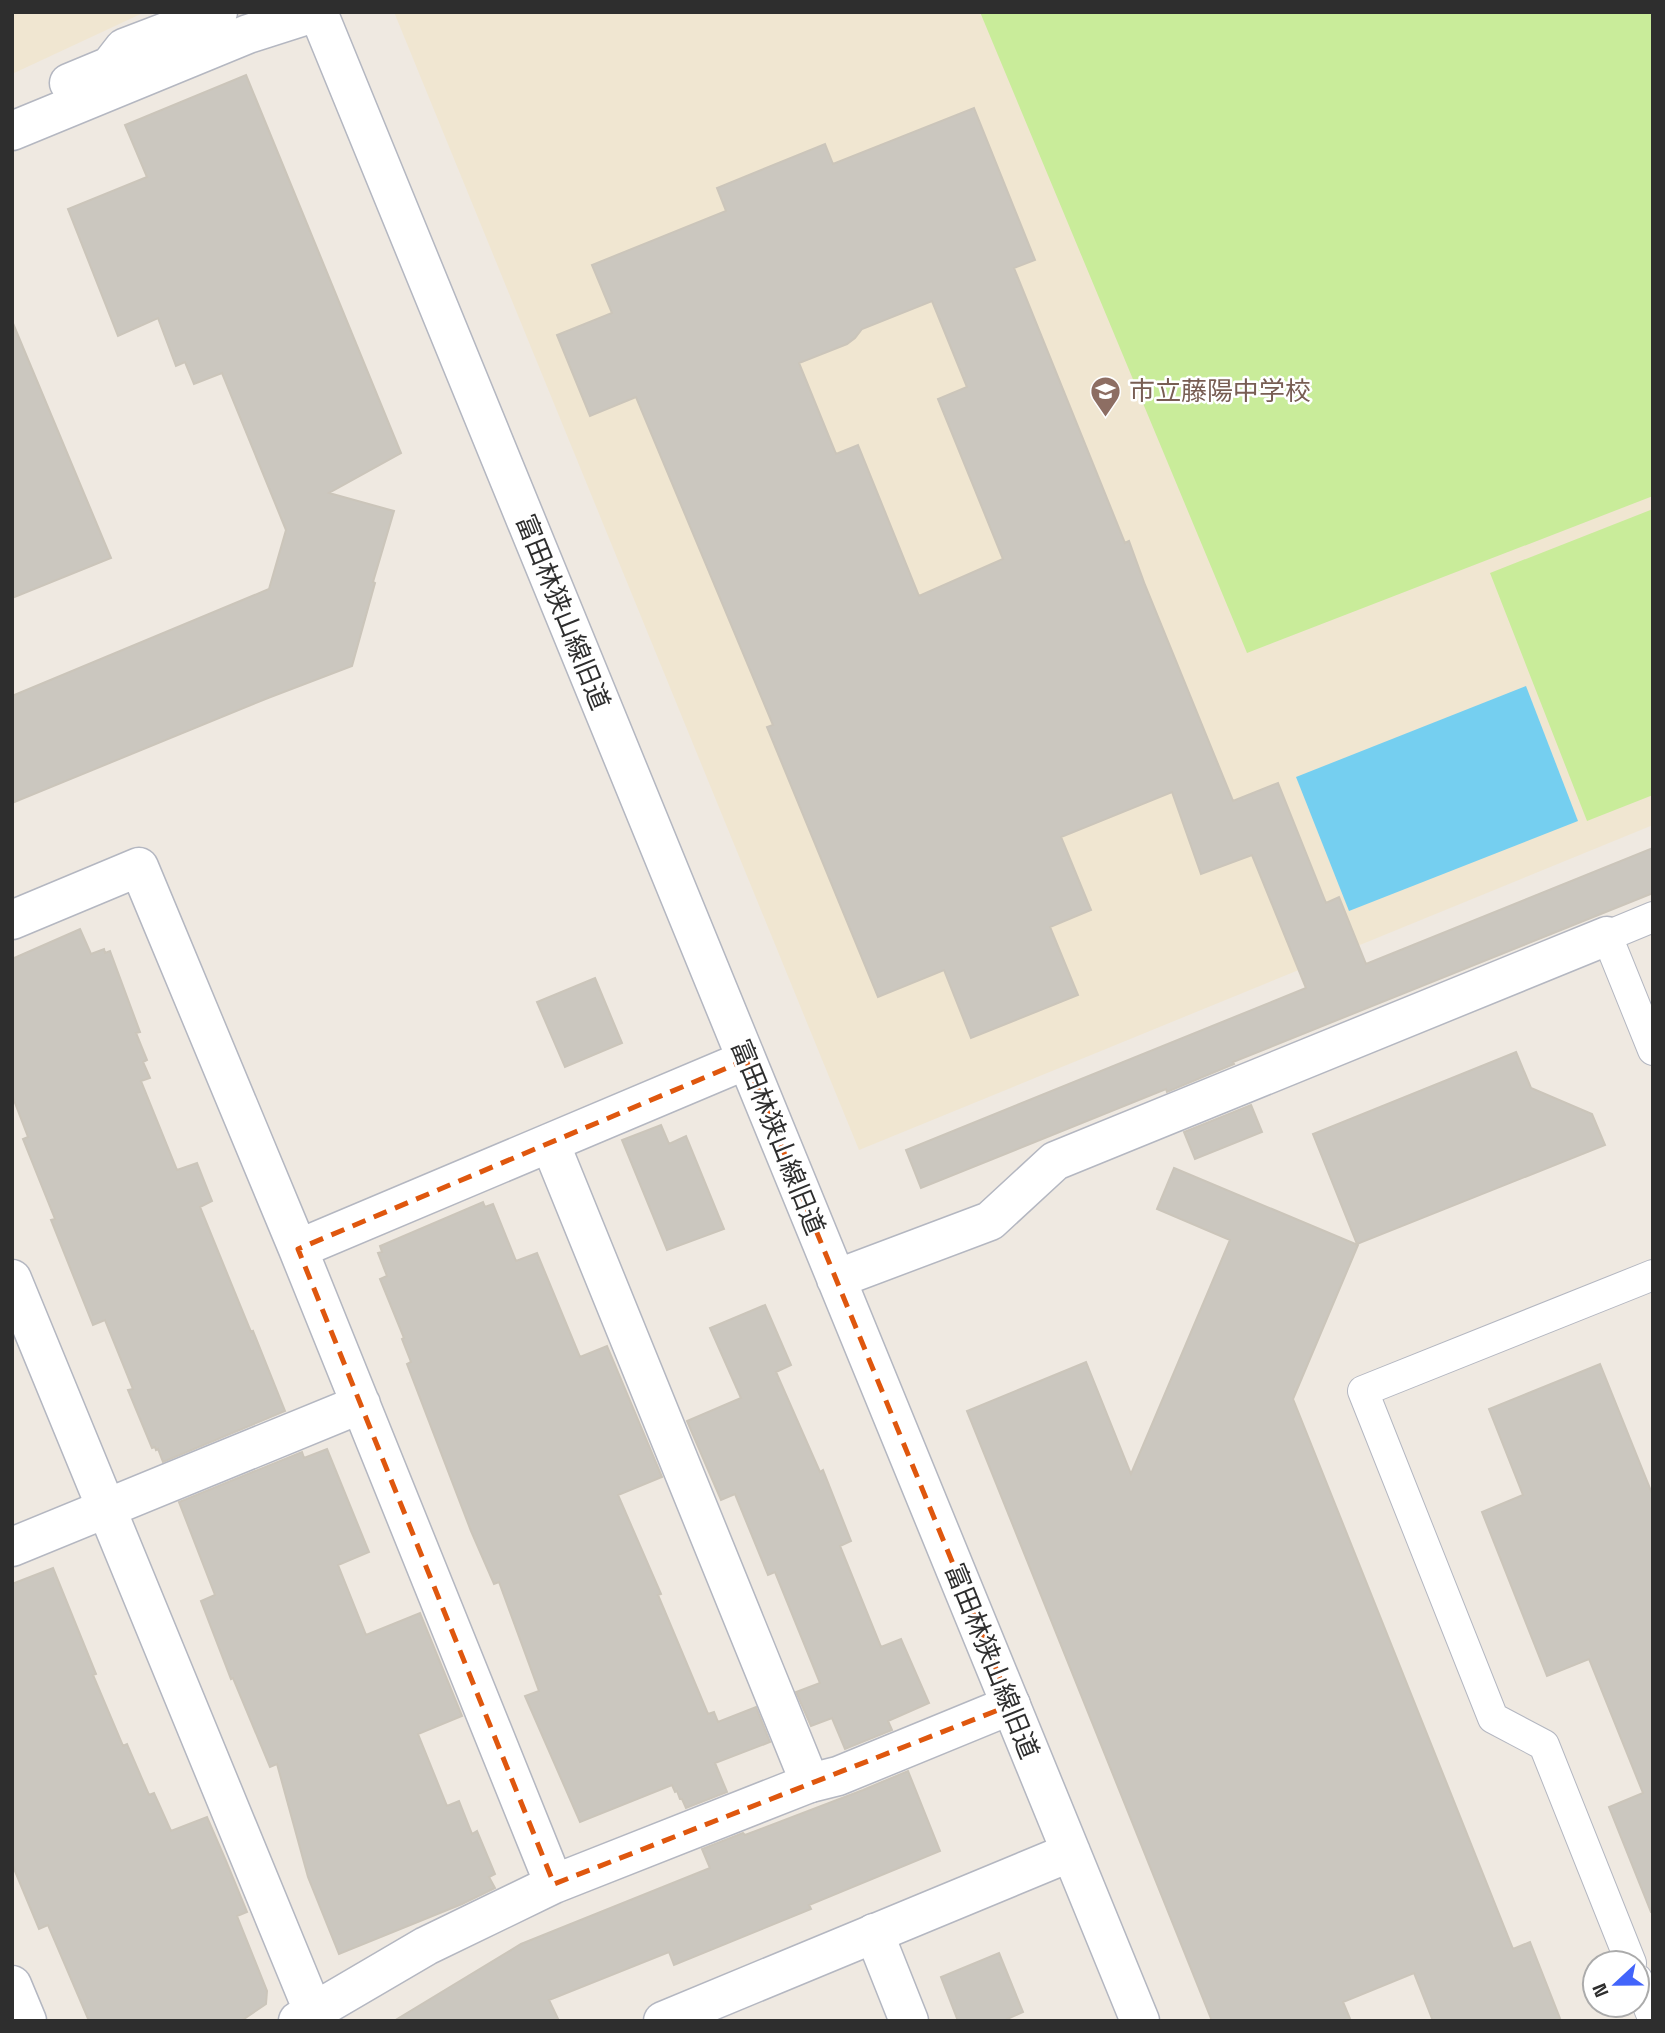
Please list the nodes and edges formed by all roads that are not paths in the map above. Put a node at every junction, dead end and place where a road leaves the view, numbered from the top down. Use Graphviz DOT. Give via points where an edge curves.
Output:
graph roads {
  1 [pos="317,12"];
  2 [pos="229,25"];
  3 [pos="12,106"];
  4 [pos="12,131"];
  5 [pos="1653,917"];
  6 [pos="12,919"];
  7 [pos="1606,936"];
  8 [pos="1653,1050"];
  9 [pos="746,1060"];
  10 [pos="550,1143"];
  11 [pos="298,1249"];
  12 [pos="1653,1275"];
  13 [pos="12,1279"];
  14 [pos="836,1279"];
  15 [pos="360,1404"];
  16 [pos="106,1509"];
  17 [pos="12,1547"];
  18 [pos="1011,1705"];
  19 [pos="810,1783"];
  20 [pos="1071,1852"];
  21 [pos="554,1884"];
  22 [pos="874,1933"];
  23 [pos="1625,1949"];
  24 [pos="12,1985"];
  25 [pos="305,2016"];
  26 [pos="27,2021"];
  27 [pos="663,2021"];
  28 [pos="909,2021"];
  29 [pos="1140,2021"];
  1 -- 2 [label="street"];
  1 -- 9 [label="street, 富田林狭山線旧道"];
  2 -- 3 [label="street" via="124,48 110,66"];
  2 -- 4 [label="street"];
  5 -- 7 [label="lane"];
  6 -- 11 [label="street" via="139,867"];
  7 -- 8 [label="lane"];
  7 -- 14 [label="street" via="1055,1161 990,1221"];
  9 -- 10 [label="street"];
  9 -- 14 [label="street, 富田林狭山線旧道"];
  10 -- 11 [label="street"];
  10 -- 19 [label="street"];
  11 -- 15 [label="street"];
  12 -- 23 [label="lane" via="1363,1391 1493,1718 1544,1745"];
  13 -- 16 [label="street"];
  14 -- 18 [label="street, 富田林狭山線旧道"];
  15 -- 16 [label="street"];
  15 -- 21 [label="street"];
  16 -- 17 [label="street"];
  16 -- 25 [label="street"];
  18 -- 19 [label="street" via="838,1776"];
  18 -- 20 [label="street, 富田林狭山線旧道"];
  19 -- 21 [label="street"];
  20 -- 22 [label="street"];
  20 -- 29 [label="street, 富田林狭山線旧道"];
  21 -- 25 [label="street" via="426,1946"];
  22 -- 27 [label="street"];
  22 -- 28 [label="street"];
  24 -- 26 [label="street"];
}
